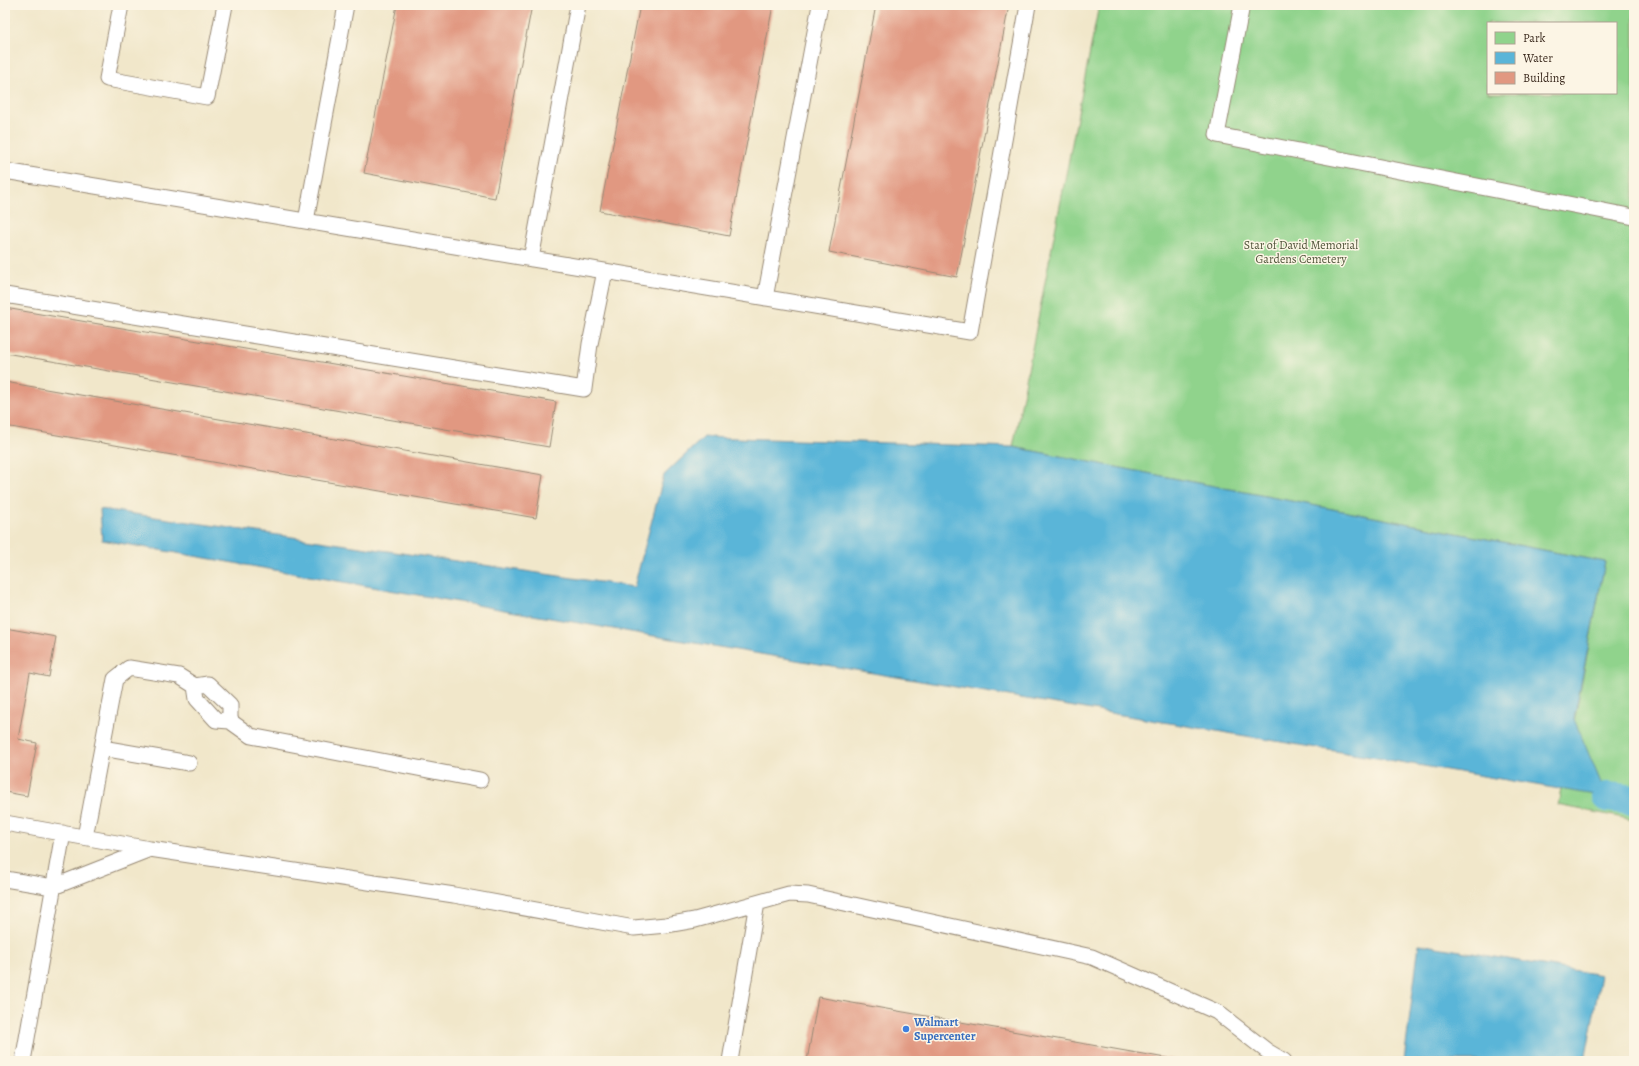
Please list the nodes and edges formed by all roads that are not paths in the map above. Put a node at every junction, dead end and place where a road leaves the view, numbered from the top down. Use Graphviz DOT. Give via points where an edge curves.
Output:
graph roads {
  1 [pos="121,5"];
  2 [pos="225,5"];
  3 [pos="346,5"];
  4 [pos="578,5"];
  5 [pos="820,5"];
  6 [pos="1028,5"];
  7 [pos="1242,5"];
  8 [pos="5,171"];
  9 [pos="1634,217"];
  10 [pos="306,221"];
  11 [pos="531,259"];
  12 [pos="605,271"];
  13 [pos="5,295"];
  14 [pos="765,298"];
  15 [pos="102,748"];
  16 [pos="189,762"];
  17 [pos="480,780"];
  18 [pos="5,823"];
  19 [pos="63,833"];
  20 [pos="85,837"];
  21 [pos="150,849"];
  22 [pos="5,879"];
  23 [pos="53,887"];
  24 [pos="757,903"];
  25 [pos="23,1061"];
  26 [pos="730,1061"];
  27 [pos="1284,1061"];
  1 -- 2 [label="lane" via="107,79 207,97"];
  3 -- 10 [label="lane"];
  4 -- 11 [label="lane"];
  5 -- 14 [label="lane"];
  6 -- 14 [label="lane" via="970,332"];
  7 -- 9 [label="lane" via="1217,135"];
  8 -- 10 [label="lane"];
  10 -- 11 [label="lane"];
  11 -- 12 [label="lane"];
  12 -- 13 [label="lane" via="584,389"];
  12 -- 14 [label="lane"];
  15 -- 16 [label="lane"];
  15 -- 17 [label="lane" via="115,679 129,668 179,676 195,686 208,684 230,705 230,721 251,736"];
  15 -- 20 [label="lane"];
  18 -- 19 [label="lane"];
  19 -- 20 [label="lane"];
  19 -- 23 [label="lane"];
  20 -- 21 [label="lane"];
  21 -- 23 [label="lane"];
  21 -- 24 [label="lane" via="454,895 634,928 666,926"];
  22 -- 23 [label="lane"];
  23 -- 25 [label="lane"];
  24 -- 26 [label="lane"];
  24 -- 27 [label="lane" via="789,894 808,895 1092,957 1217,1012"];
}
